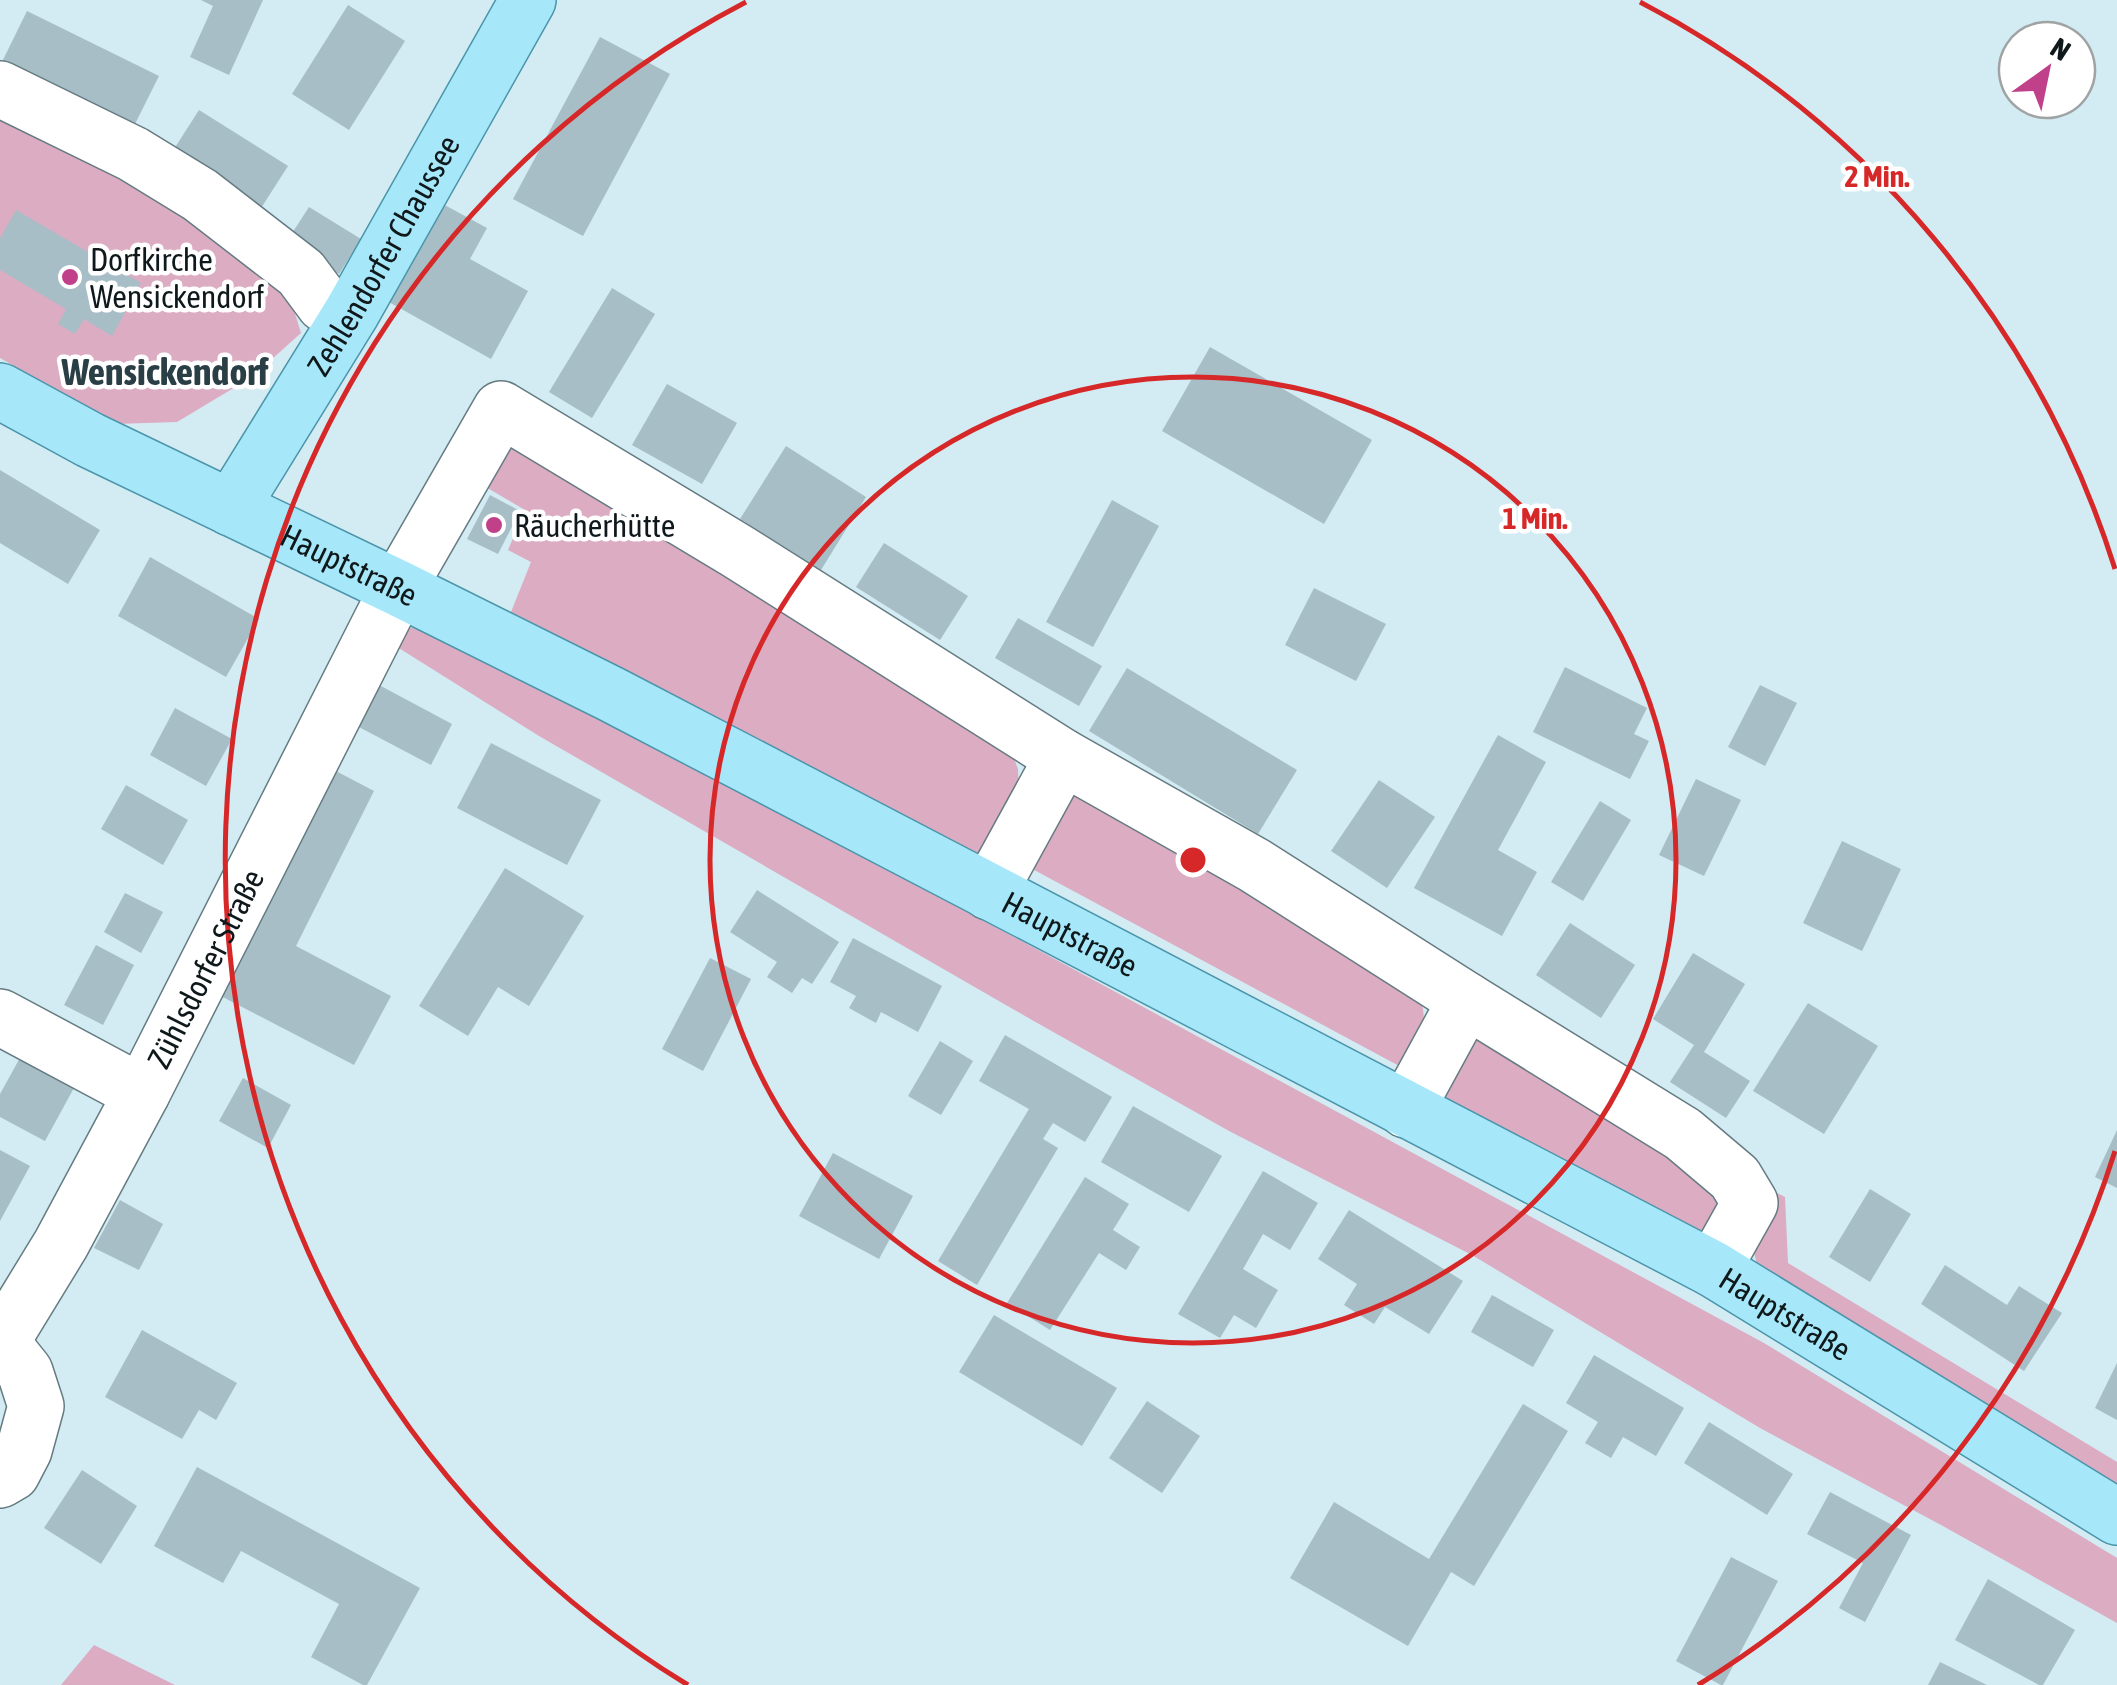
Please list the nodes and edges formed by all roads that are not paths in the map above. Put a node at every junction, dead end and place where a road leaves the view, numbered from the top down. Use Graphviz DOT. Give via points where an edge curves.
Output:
graph roads {
  1 [pos="528,0"];
  2 [pos="0,89"];
  3 [pos="351,313"];
  4 [pos="0,391"];
  5 [pos="231,508"];
  6 [pos="398,588"];
  7 [pos="1063,756"];
  8 [pos="989,892"];
  9 [pos="1466,1000"];
  10 [pos="0,1017"];
  11 [pos="142,1093"];
  12 [pos="1406,1110"];
  13 [pos="1713,1269"];
  14 [pos="1,1344"];
  15 [pos="0,1480"];
  16 [pos="2117,1517"];
  1 -- 3 [label="main road, Zehlendorfer Chaussee"];
  2 -- 3 [label="street" via="134,154 200,195 301,272 324,304"];
  3 -- 5 [label="main road, Zehlendorfer Chaussee"];
  4 -- 5 [label="main road, Hauptstraße"];
  5 -- 6 [label="main road, Hauptstraße"];
  6 -- 7 [label="street, Zühlsdorfer Straße" via="501,409"];
  6 -- 8 [label="main road, Hauptstraße"];
  6 -- 11 [label="street, Zühlsdorfer Straße"];
  7 -- 8 [label="street"];
  7 -- 9 [label="street" via="1254,865"];
  8 -- 12 [label="main road, Hauptstraße"];
  9 -- 12 [label="street"];
  9 -- 13 [label="street" via="1683,1134 1735,1178 1750,1204"];
  10 -- 11 [label="street"];
  11 -- 14 [label="street, Zühlsdorfer Straße"];
  12 -- 13 [label="main road, Hauptstraße"];
  13 -- 16 [label="main road, Hauptstraße"];
  14 -- 15 [label="street" via="25,1372 36,1406 24,1450"];
}
